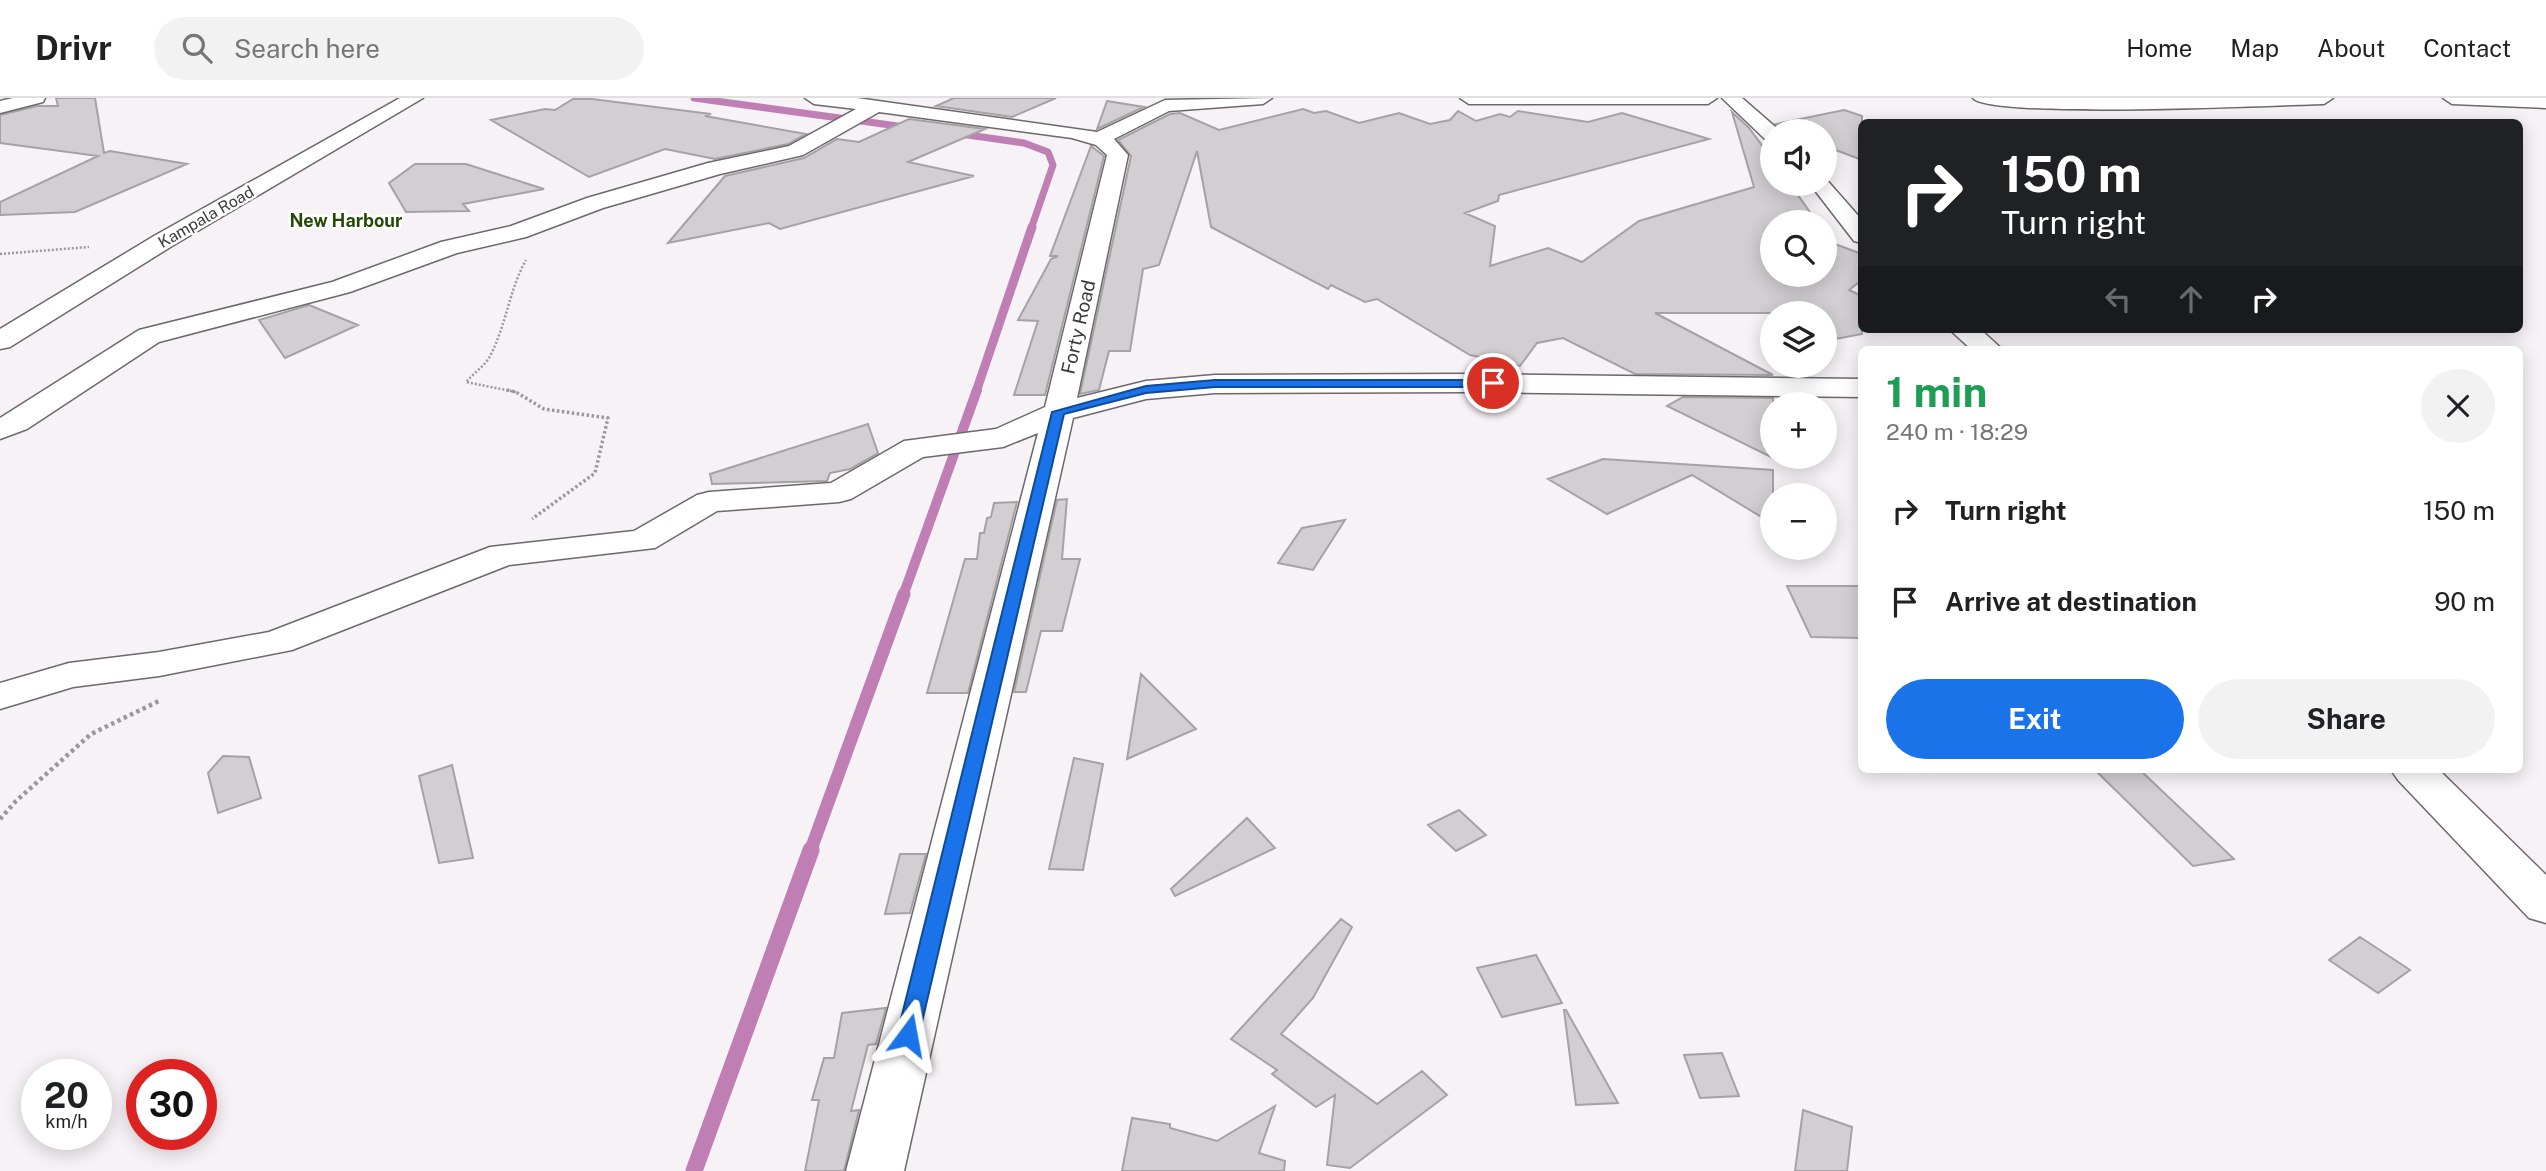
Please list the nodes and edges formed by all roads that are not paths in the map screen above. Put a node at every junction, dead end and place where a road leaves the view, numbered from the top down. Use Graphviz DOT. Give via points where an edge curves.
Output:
graph roads {
  1 [pos="36,98"];
  2 [pos="414,98"];
  3 [pos="814,98"];
  4 [pos="1263,98"];
  5 [pos="1469,98"];
  6 [pos="1708,98"];
  7 [pos="1731,98"];
  8 [pos="1982,98"];
  9 [pos="2324,98"];
  10 [pos="2452,98"];
  11 [pos="2546,102"];
  12 [pos="876,106"];
  13 [pos="0,107"];
  14 [pos="1760,124"];
  15 [pos="1100,138"];
  16 [pos="1830,196"];
  17 [pos="1858,231"];
  18 [pos="1969,333"];
  19 [pos="0,341"];
  20 [pos="1984,346"];
  21 [pos="1858,388"];
  22 [pos="1059,412"];
  23 [pos="0,430"];
  24 [pos="0,696"];
  25 [pos="2416,773"];
  26 [pos="2546,905"];
  27 [pos="875,1171"];
  1 -- 13 [label="street"];
  2 -- 19 [label="street, Kampala Road" via="163,241"];
  3 -- 12 [label="street"];
  4 -- 15 [label="street" via="1165,106"];
  5 -- 6 [label="street"];
  7 -- 14 [label="street"];
  8 -- 9 [label="street" via="2042,104"];
  10 -- 11 [label="street"];
  12 -- 15 [label="street"];
  12 -- 23 [label="street" via="796,151 716,168 595,203 518,232 450,247 341,287 149,336"];
  15 -- 22 [label="street, Forty Road" via="1118,155"];
  16 -- 17 [label="street"];
  18 -- 20 [label="street"];
  21 -- 22 [label="street" via="1215,384 1146,390"];
  22 -- 24 [label="street" via="1003,438 915,447 839,492 709,502 643,541 503,555 278,642 69,675"];
  22 -- 27 [label="street, Forty Road"];
  25 -- 26 [label="street"];
}
